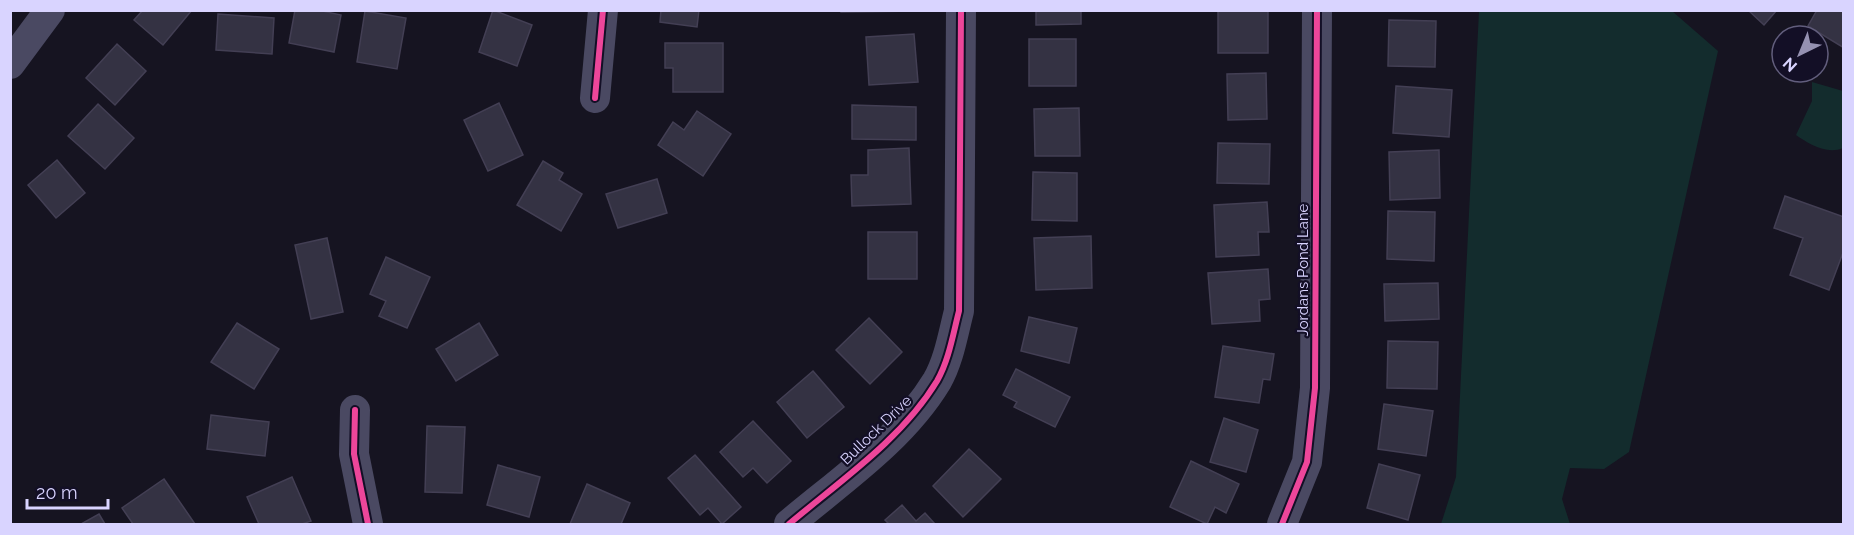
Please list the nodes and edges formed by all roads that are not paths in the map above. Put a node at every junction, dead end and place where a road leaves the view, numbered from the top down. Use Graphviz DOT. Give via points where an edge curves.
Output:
graph roads {
  1 [pos="50,10"];
  2 [pos="603,10"];
  3 [pos="961,10"];
  4 [pos="1317,10"];
  5 [pos="10,64"];
  6 [pos="595,98"];
  7 [pos="355,410"];
  8 [pos="368,525"];
  9 [pos="789,525"];
  10 [pos="1282,525"];
  1 -- 5 [label="street"];
  2 -- 6 [label="street"];
  3 -- 9 [label="street, Bullock Drive" via="959,311 950,345 938,379 918,409"];
  4 -- 10 [label="street, Jordans Pond Lane" via="1315,388 1307,462"];
  7 -- 8 [label="street" via="354,454"];
}
